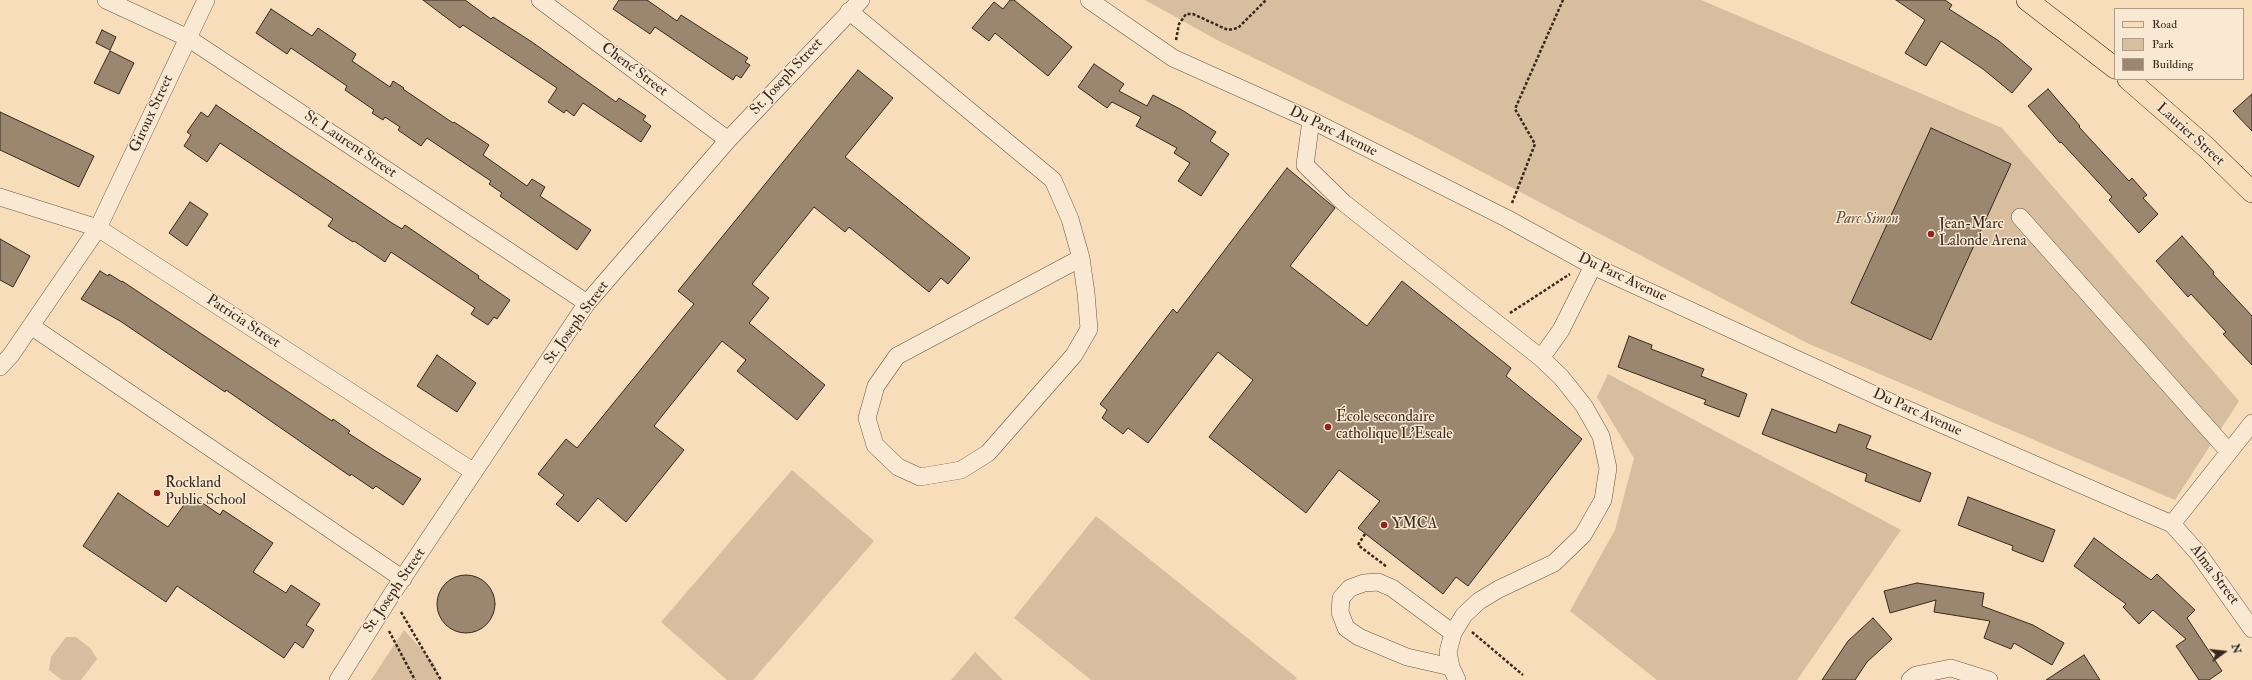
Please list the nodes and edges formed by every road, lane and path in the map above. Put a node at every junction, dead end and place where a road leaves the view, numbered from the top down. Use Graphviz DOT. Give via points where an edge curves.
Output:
graph roads {
  1 [pos="106,0"];
  2 [pos="206,0"];
  3 [pos="540,0"];
  4 [pos="1089,0"];
  5 [pos="1266,0"];
  6 [pos="1562,0"];
  7 [pos="2027,0"];
  8 [pos="855,6"];
  9 [pos="188,38"];
  10 [pos="1172,58"];
  11 [pos="2114,67"];
  12 [pos="2129,80"];
  13 [pos="1311,120"];
  14 [pos="728,140"];
  15 [pos="2252,192"];
  16 [pos="0,197"];
  17 [pos="2020,217"];
  18 [pos="1506,218"];
  19 [pos="98,228"];
  20 [pos="1081,258"];
  21 [pos="1593,266"];
  22 [pos="1575,271"];
  23 [pos="587,303"];
  24 [pos="1496,322"];
  25 [pos="31,326"];
  26 [pos="1541,358"];
  27 [pos="0,367"];
  28 [pos="2252,423"];
  29 [pos="2229,452"];
  30 [pos="474,472"];
  31 [pos="2172,524"];
  32 [pos="403,579"];
  33 [pos="401,612"];
  34 [pos="1456,628"];
  35 [pos="2252,629"];
  36 [pos="388,630"];
  37 [pos="1454,674"];
  38 [pos="1523,675"];
  39 [pos="338,680"];
  40 [pos="415,680"];
  41 [pos="441,680"];
  42 [pos="1910,680"];
  43 [pos="1989,680"];
  1 -- 9 [label="street, St. Laurent Street"];
  2 -- 9 [label="street, Giroux Street"];
  3 -- 14 [label="street, Chené Street"];
  4 -- 10 [label="street, Du Parc Avenue"];
  5 -- 10 [label="path" via="1238,28 1228,30 1193,14 1186,14 1179,24"];
  6 -- 18 [label="path" via="1515,109 1535,144"];
  7 -- 11 [label="main road"];
  8 -- 14 [label="street, St. Joseph Street"];
  8 -- 20 [label="street" via="1053,180 1070,219"];
  9 -- 19 [label="street, Giroux Street"];
  9 -- 23 [label="street, St. Laurent Street"];
  10 -- 13 [label="street, Du Parc Avenue"];
  12 -- 15 [label="main road, Laurier Street"];
  13 -- 18 [label="street, Du Parc Avenue"];
  13 -- 24 [label="street" via="1305,165 1344,203"];
  14 -- 23 [label="street, St. Joseph Street"];
  16 -- 19 [label="street, Patricia Street"];
  17 -- 29 [label="street"];
  18 -- 21 [label="street, Du Parc Avenue"];
  19 -- 25 [label="street, Giroux Street"];
  19 -- 30 [label="street, Patricia Street"];
  20 -- 20 [label="street" via="897,356 876,386 867,418 875,445 898,467 920,477 961,470 988,453 1074,355 1089,329"];
  21 -- 26 [label="street" via="1561,330"];
  21 -- 31 [label="street, Du Parc Avenue" via="1894,403"];
  22 -- 24 [label="path"];
  23 -- 30 [label="street, St. Joseph Street"];
  24 -- 26 [label="street"];
  25 -- 27 [label="street, Giroux Street"];
  25 -- 32 [label="street"];
  26 -- 34 [label="street" via="1561,377 1584,406 1601,436 1608,468 1603,500 1583,535 1554,563 1479,601 1464,615"];
  28 -- 29 [label="street"];
  29 -- 31 [label="street"];
  30 -- 32 [label="street, St. Joseph Street"];
  31 -- 35 [label="street, Alma Street" via="2198,553"];
  32 -- 39 [label="street, St. Joseph Street"];
  33 -- 41 [label="path"];
  34 -- 37 [label="street" via="1448,652"];
  34 -- 37 [label="street" via="1378,582 1350,588 1341,598 1340,612 1346,628 1359,637"];
  34 -- 38 [label="path"];
  36 -- 40 [label="path"];
  42 -- 43 [label="street" via="1916,675 1950,668"];
}
